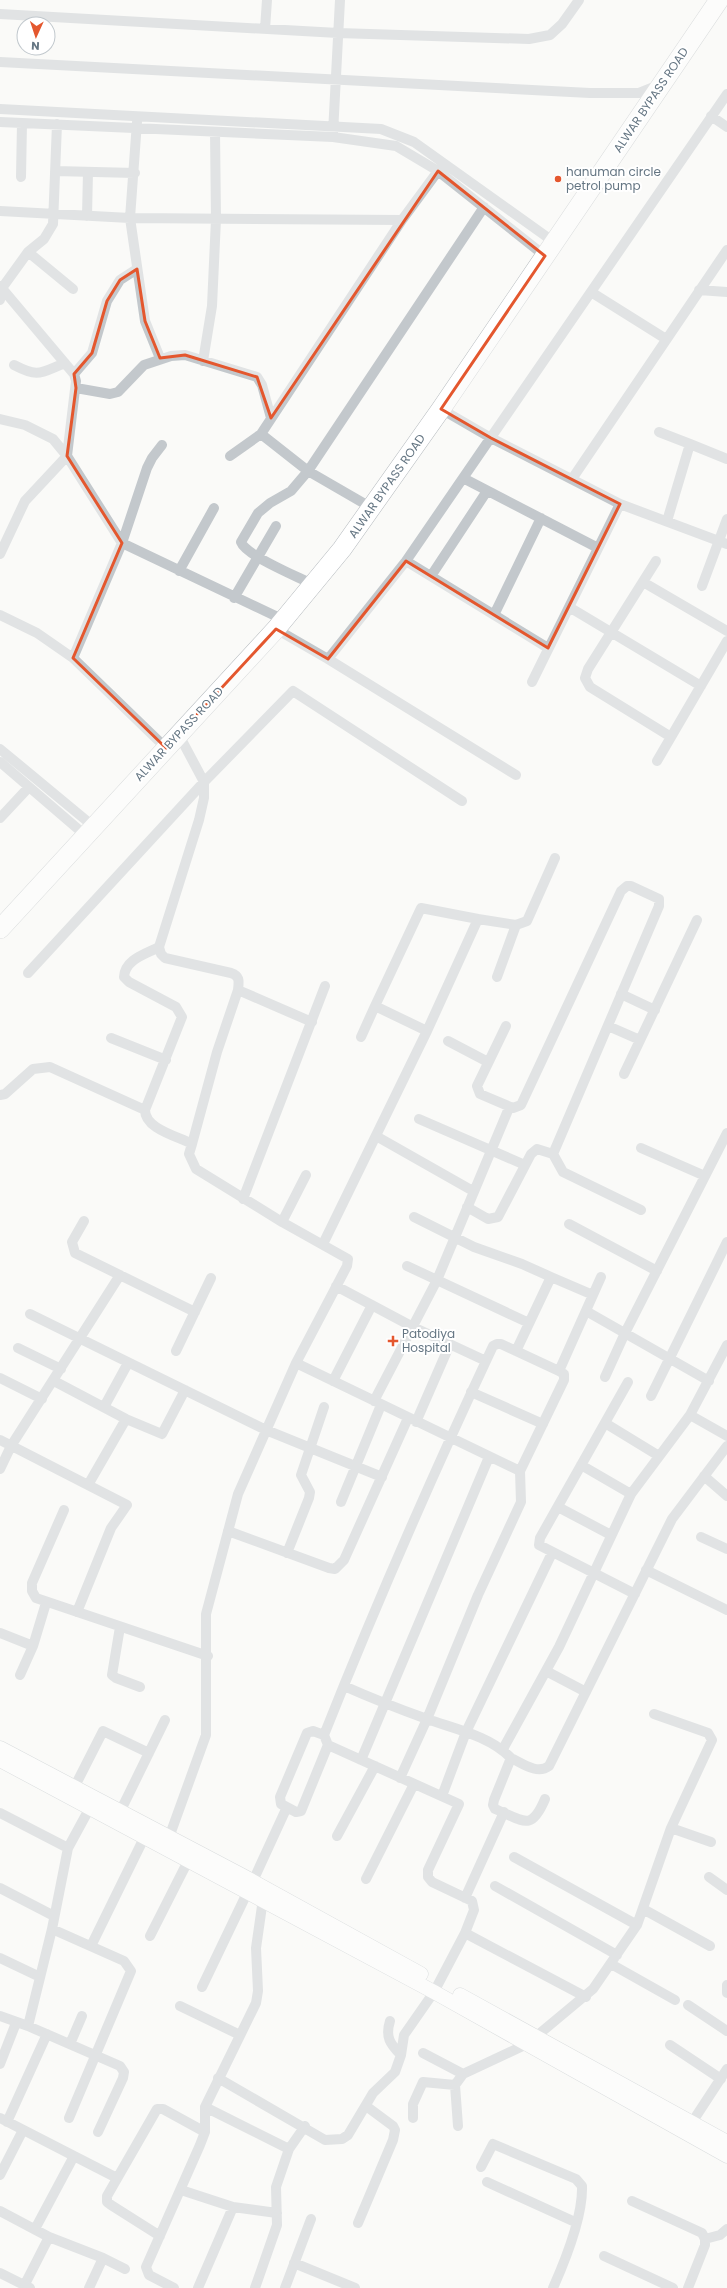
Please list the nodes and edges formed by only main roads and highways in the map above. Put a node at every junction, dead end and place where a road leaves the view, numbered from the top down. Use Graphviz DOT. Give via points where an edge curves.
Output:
graph roads {
  1 [pos="719,0"];
  2 [pos="0,929"];
  1 -- 2 [label="highway, ALWAR BYPASS ROAD" via="441,409 314,585"];
}
